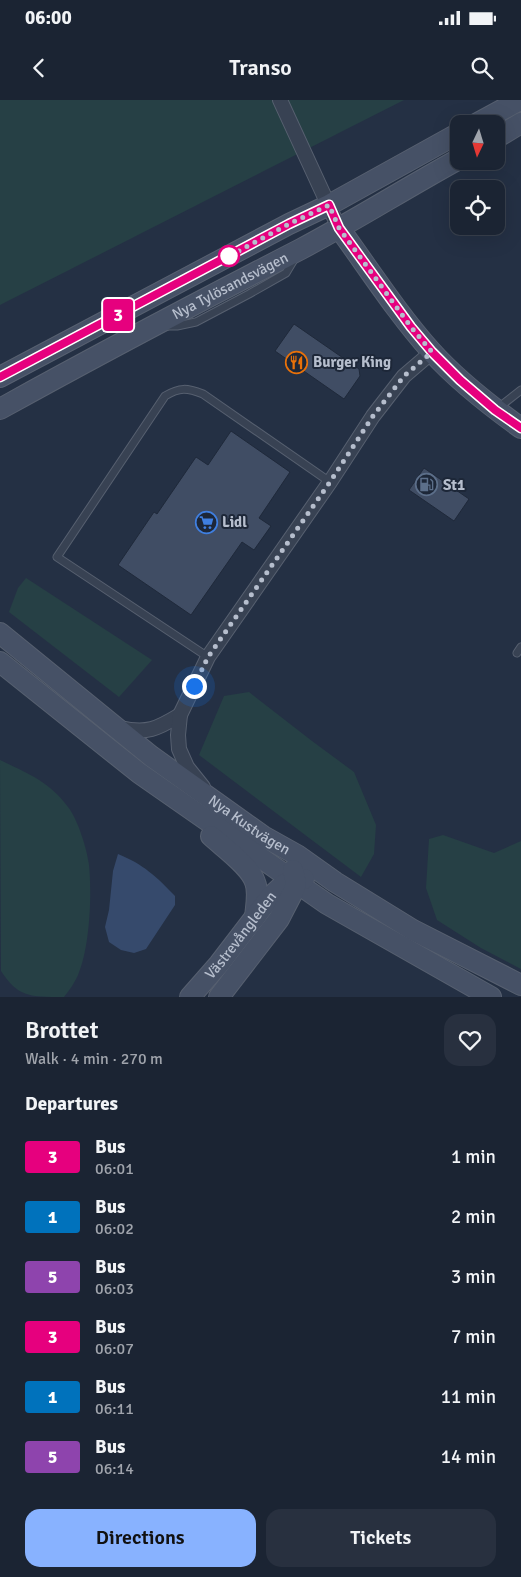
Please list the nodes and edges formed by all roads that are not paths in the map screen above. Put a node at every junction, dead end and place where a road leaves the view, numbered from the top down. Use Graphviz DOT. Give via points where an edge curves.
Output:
graph roads {
  1 [pos="280,100"];
  2 [pos="520,100"];
  3 [pos="492,115"];
  4 [pos="521,123"];
  5 [pos="505,133"];
  6 [pos="450,138"];
  7 [pos="450,164"];
  8 [pos="329,205"];
  9 [pos="339,228"];
  10 [pos="432,352"];
  11 [pos="0,377"];
  12 [pos="521,390"];
  13 [pos="0,409"];
  14 [pos="495,410"];
  15 [pos="521,428"];
  16 [pos="330,482"];
  17 [pos="0,633"];
  18 [pos="208,657"];
  19 [pos="0,662"];
  20 [pos="180,715"];
  21 [pos="113,726"];
  22 [pos="215,803"];
  23 [pos="193,810"];
  24 [pos="263,836"];
  25 [pos="295,881"];
  26 [pos="335,882"];
  27 [pos="328,904"];
  28 [pos="255,917"];
  29 [pos="279,919"];
  30 [pos="521,985"];
  31 [pos="190,997"];
  32 [pos="219,997"];
  33 [pos="491,997"];
  1 -- 8 [label="street"];
  2 -- 3 [label="street"];
  4 -- 5 [label="street"];
  6 -- 8 [label="street, Nya Tylösandsvägen"];
  7 -- 9 [label="street, Nya Tylösandsvägen"];
  8 -- 9 [label="street"];
  8 -- 11 [label="street, Nya Tylösandsvägen"];
  9 -- 10 [label="street"];
  9 -- 13 [label="street, Nya Tylösandsvägen"];
  10 -- 14 [label="street"];
  10 -- 16 [label="street" via="404,376 373,416"];
  12 -- 14 [label="lane"];
  14 -- 15 [label="street"];
  16 -- 18 [label="street"];
  16 -- 18 [label="lane" via="203,394 189,389 176,390 165,396 57,557"];
  17 -- 21 [label="street, Nya Kustvägen"];
  18 -- 20 [label="street"];
  19 -- 23 [label="street, Nya Kustvägen" via="139,773"];
  20 -- 21 [label="street" via="161,727 147,731"];
  20 -- 22 [label="street" via="179,749 187,767"];
  21 -- 22 [label="street, Nya Kustvägen"];
  22 -- 24 [label="street, Nya Kustvägen"];
  23 -- 25 [label="street, Nya Kustvägen"];
  23 -- 28 [label="street" via="201,827 251,873 256,883"];
  24 -- 25 [label="street" via="288,858"];
  24 -- 26 [label="street, Nya Kustvägen"];
  25 -- 26 [label="street" via="309,878"];
  25 -- 27 [label="street, Nya Kustvägen"];
  25 -- 28 [label="street, Västrevångleden" via="283,885"];
  25 -- 29 [label="street, Västrevångleden" via="292,896"];
  26 -- 30 [label="street, Nya Kustvägen" via="414,930"];
  27 -- 29 [label="street" via="295,910"];
  27 -- 33 [label="street, Nya Kustvägen"];
  28 -- 31 [label="street, Västrevångleden"];
  29 -- 32 [label="street, Västrevångleden"];
}
